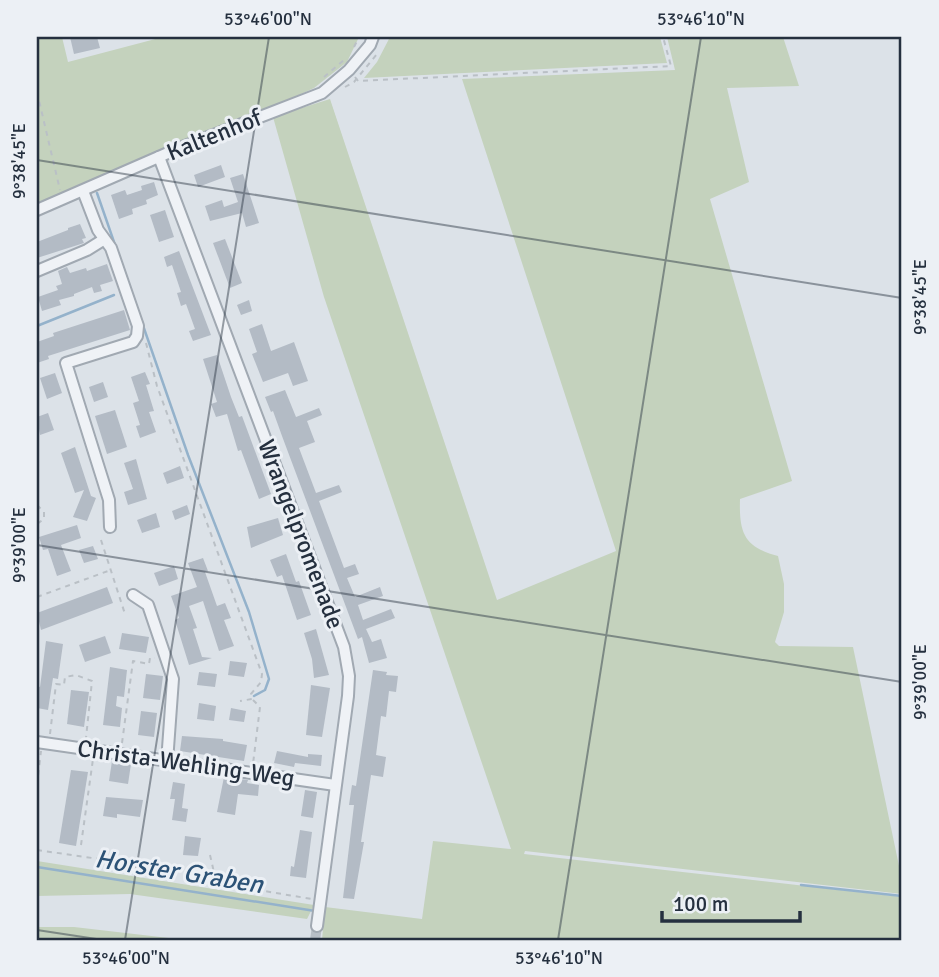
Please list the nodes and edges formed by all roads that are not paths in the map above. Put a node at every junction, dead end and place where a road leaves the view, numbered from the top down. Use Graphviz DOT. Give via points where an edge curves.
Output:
graph roads {
  1 [pos="373,37"];
  2 [pos="159,158"];
  3 [pos="83,191"];
  4 [pos="37,211"];
  5 [pos="103,240"];
  6 [pos="37,271"];
  7 [pos="110,527"];
  8 [pos="133,595"];
  9 [pos="42,743"];
  10 [pos="167,762"];
  11 [pos="335,785"];
  12 [pos="317,926"];
  1 -- 2 [label="street, Kaltenhof" via="349,70 322,93"];
  2 -- 3 [label="street, Kaltenhof"];
  2 -- 11 [label="street, Wrangelpromenade" via="344,647 348,696"];
  3 -- 4 [label="street, Kaltenhof"];
  3 -- 5 [label="street"];
  5 -- 6 [label="street"];
  5 -- 7 [label="street" via="111,248 138,326 137,336 133,342 66,363 109,500"];
  8 -- 10 [label="street" via="148,605 173,679"];
  9 -- 10 [label="street, Christa-Wehling-Weg"];
  10 -- 11 [label="street, Christa-Wehling-Weg"];
  11 -- 12 [label="street, Wrangelpromenade"];
}
